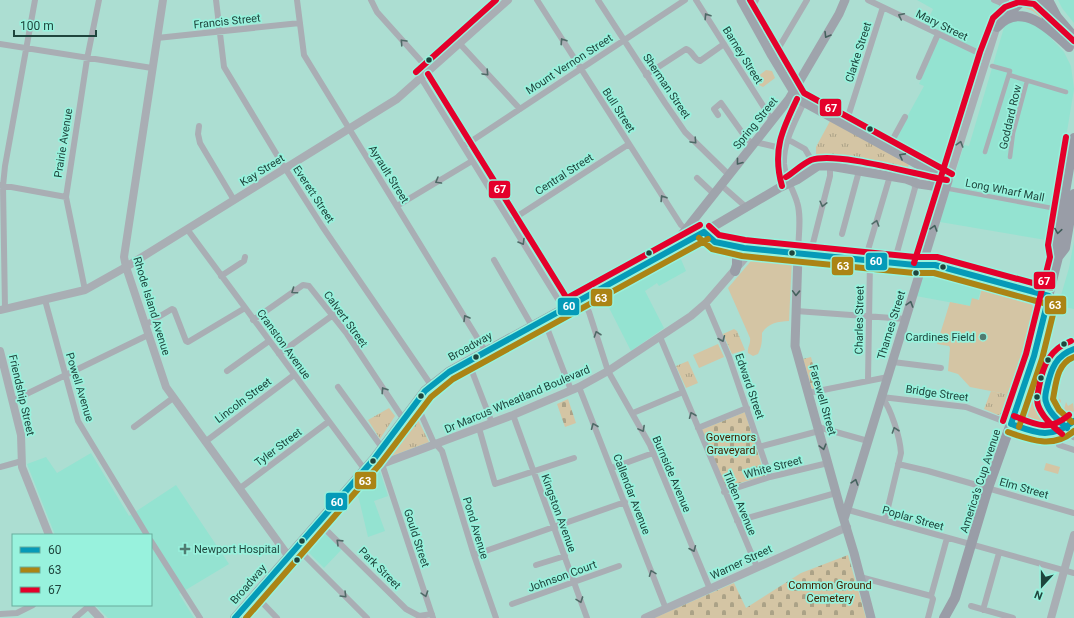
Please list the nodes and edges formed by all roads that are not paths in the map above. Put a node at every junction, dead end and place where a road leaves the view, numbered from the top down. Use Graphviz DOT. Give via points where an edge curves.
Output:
graph roads {
  1 [pos="35,0"];
  2 [pos="99,0"];
  3 [pos="162,0"];
  4 [pos="216,0"];
  5 [pos="298,0"];
  6 [pos="371,0"];
  7 [pos="508,0"];
  8 [pos="537,0"];
  9 [pos="598,0"];
  10 [pos="685,0"];
  11 [pos="696,0"];
  12 [pos="741,0"];
  13 [pos="756,0"];
  14 [pos="807,0"];
  15 [pos="845,0"];
  16 [pos="868,0"];
  17 [pos="994,0"];
  18 [pos="1023,0"];
  19 [pos="1038,0"];
  20 [pos="1048,0"];
  21 [pos="1004,2"];
  22 [pos="883,7"];
  23 [pos="749,13"];
  24 [pos="1007,15"];
  25 [pos="300,23"];
  26 [pos="997,27"];
  27 [pos="219,31"];
  28 [pos="938,34"];
  29 [pos="1074,37"];
  30 [pos="157,38"];
  31 [pos="624,40"];
  32 [pos="0,44"];
  33 [pos="460,44"];
  34 [pos="724,44"];
  35 [pos="26,48"];
  36 [pos="1072,51"];
  37 [pos="772,56"];
  38 [pos="987,57"];
  39 [pos="87,59"];
  40 [pos="992,66"];
  41 [pos="152,68"];
  42 [pos="581,69"];
  43 [pos="429,70"];
  44 [pos="646,74"];
  45 [pos="1009,75"];
  46 [pos="919,77"];
  47 [pos="421,78"];
  48 [pos="1027,81"];
  49 [pos="793,91"];
  50 [pos="1066,92"];
  51 [pos="804,102"];
  52 [pos="520,109"];
  53 [pos="718,115"];
  54 [pos="905,117"];
  55 [pos="772,120"];
  56 [pos="199,126"];
  57 [pos="844,126"];
  58 [pos="349,129"];
  59 [pos="1074,138"];
  60 [pos="787,139"];
  61 [pos="754,143"];
  62 [pos="630,144"];
  63 [pos="464,146"];
  64 [pos="888,148"];
  65 [pos="785,149"];
  66 [pos="985,152"];
  67 [pos="1010,156"];
  68 [pos="472,162"];
  69 [pos="916,164"];
  70 [pos="818,166"];
  71 [pos="830,166"];
  72 [pos="285,169"];
  73 [pos="859,171"];
  74 [pos="729,175"];
  75 [pos="890,176"];
  76 [pos="697,178"];
  77 [pos="911,180"];
  78 [pos="790,184"];
  79 [pos="2,185"];
  80 [pos="720,185"];
  81 [pos="948,186"];
  82 [pos="714,194"];
  83 [pos="66,197"];
  84 [pos="234,200"];
  85 [pos="1068,205"];
  86 [pos="397,206"];
  87 [pos="746,207"];
  88 [pos="510,221"];
  89 [pos="187,229"];
  90 [pos="686,229"];
  91 [pos="704,232"];
  92 [pos="842,234"];
  93 [pos="724,245"];
  94 [pos="752,250"];
  95 [pos="669,251"];
  96 [pos="798,254"];
  97 [pos="810,255"];
  98 [pos="245,257"];
  99 [pos="494,260"];
  100 [pos="868,261"];
  101 [pos="894,263"];
  102 [pos="922,265"];
  103 [pos="126,267"];
  104 [pos="735,271"];
  105 [pos="221,276"];
  106 [pos="85,290"];
  107 [pos="1049,296"];
  108 [pos="582,299"];
  109 [pos="45,300"];
  110 [pos="706,303"];
  111 [pos="245,308"];
  112 [pos="564,309"];
  113 [pos="2,310"];
  114 [pos="796,311"];
  115 [pos="332,315"];
  116 [pos="868,316"];
  117 [pos="906,319"];
  118 [pos="253,320"];
  119 [pos="545,323"];
  120 [pos="145,325"];
  121 [pos="532,326"];
  122 [pos="148,335"];
  123 [pos="660,337"];
  124 [pos="269,341"];
  125 [pos="0,351"];
  126 [pos="486,352"];
  127 [pos="278,354"];
  128 [pos="468,361"];
  129 [pos="892,362"];
  130 [pos="941,368"];
  131 [pos="227,371"];
  132 [pos="608,371"];
  133 [pos="294,375"];
  134 [pos="65,376"];
  135 [pos="888,377"];
  136 [pos="868,380"];
  137 [pos="431,385"];
  138 [pos="338,387"];
  139 [pos="575,389"];
  140 [pos="683,392"];
  141 [pos="808,393"];
  142 [pos="882,397"];
  143 [pos="173,398"];
  144 [pos="12,401"];
  145 [pos="416,403"];
  146 [pos="747,408"];
  147 [pos="633,413"];
  148 [pos="513,415"];
  149 [pos="404,420"];
  150 [pos="1074,421"];
  151 [pos="328,422"];
  152 [pos="492,423"];
  153 [pos="1011,424"];
  154 [pos="134,427"];
  155 [pos="479,428"];
  156 [pos="698,428"];
  157 [pos="1067,428"];
  158 [pos="818,429"];
  159 [pos="1074,436"];
  160 [pos="868,441"];
  161 [pos="205,442"];
  162 [pos="436,445"];
  163 [pos="1059,445"];
  164 [pos="759,447"];
  165 [pos="383,449"];
  166 [pos="1074,450"];
  167 [pos="653,453"];
  168 [pos="574,458"];
  169 [pos="22,461"];
  170 [pos="378,462"];
  171 [pos="828,464"];
  172 [pos="898,464"];
  173 [pos="0,467"];
  174 [pos="612,468"];
  175 [pos="365,470"];
  176 [pos="533,472"];
  177 [pos="770,477"];
  178 [pos="988,488"];
  179 [pos="239,489"];
  180 [pos="724,492"];
  181 [pos="836,493"];
  182 [pos="625,502"];
  183 [pos="843,508"];
  184 [pos="1074,513"];
  185 [pos="885,520"];
  186 [pos="737,521"];
  187 [pos="319,523"];
  188 [pos="845,523"];
  189 [pos="555,527"];
  190 [pos="49,534"];
  191 [pos="146,534"];
  192 [pos="1074,534"];
  193 [pos="947,538"];
  194 [pos="152,543"];
  195 [pos="972,545"];
  196 [pos="297,548"];
  197 [pos="999,552"];
  198 [pos="474,555"];
  199 [pos="565,556"];
  200 [pos="289,557"];
  201 [pos="536,566"];
  202 [pos="619,566"];
  203 [pos="756,567"];
  204 [pos="1064,571"];
  205 [pos="1074,573"];
  206 [pos="860,577"];
  207 [pos="574,582"];
  208 [pos="710,588"];
  209 [pos="255,595"];
  210 [pos="931,596"];
  211 [pos="512,604"];
  212 [pos="30,606"];
  213 [pos="87,606"];
  214 [pos="89,606"];
  215 [pos="971,606"];
  216 [pos="666,609"];
  217 [pos="983,610"];
  218 [pos="0,614"];
  219 [pos="432,616"];
  220 [pos="76,618"];
  221 [pos="100,618"];
  222 [pos="200,618"];
  223 [pos="235,618"];
  224 [pos="277,618"];
  225 [pos="367,618"];
  226 [pos="496,618"];
  227 [pos="587,618"];
  228 [pos="645,618"];
  229 [pos="871,618"];
  230 [pos="928,618"];
  231 [pos="944,618"];
  232 [pos="1013,618"];
  233 [pos="1051,618"];
  1 -- 35 [label="street"];
  2 -- 39 [label="street, Prairie Avenue"];
  3 -- 30 [label="street, Rhode Island Avenue"];
  4 -- 27 [label="street, Everett Street"];
  5 -- 25 [label="street, Ayrault Street"];
  43 -- 6 [label="street, one-way" via="377,12"];
  7 -- 33 [label="street, Kay Street"];
  42 -- 8 [label="street, Bull Street, one-way"];
  9 -- 31 [label="street, Sherman Street"];
  10 -- 31 [label="street, Mount Vernon Street"];
  34 -- 11 [label="street, Barney Street, one-way"];
  12 -- 23 [label="main road"];
  13 -- 23 [label="street"];
  14 -- 37 [label="street"];
  15 -- 49 [label="main road, Spring Street, one-way"];
  16 -- 22 [label="street, Mary Street"];
  17 -- 21 [label="street"];
  18 -- 24 [label="main road"];
  19 -- 36 [label="main road" via="1050,24"];
  20 -- 29 [label="main road" via="1057,17"];
  21 -- 26 [label="street, Thames Street"];
  28 -- 22 [label="street, Mary Street, one-way"];
  22 -- 57 [label="street, Clarke Street"];
  23 -- 37 [label="main road"];
  24 -- 26 [label="main road"];
  24 -- 36 [label="main road" via="1018,10 1031,12"];
  25 -- 27 [label="street, Francis Street"];
  25 -- 58 [label="street, Ayrault Street" via="304,55"];
  26 -- 38 [label="street, Thames Street"];
  27 -- 30 [label="street, Francis Street"];
  27 -- 72 [label="street, Everett Street" via="224,67"];
  28 -- 38 [label="street, Mary Street"];
  28 -- 46 [label="street"];
  30 -- 41 [label="street, Rhode Island Avenue"];
  31 -- 42 [label="street, Mount Vernon Street"];
  31 -- 44 [label="street, Sherman Street"];
  32 -- 35 [label="street"];
  33 -- 43 [label="street, Kay Street"];
  33 -- 52 [label="street, one-way"];
  34 -- 44 [label="street" via="700,61 686,49"];
  34 -- 55 [label="street, Barney Street"];
  35 -- 39 [label="street"];
  35 -- 79 [label="street"];
  37 -- 49 [label="main road"];
  81 -- 38 [label="street, Thames Street, one-way"];
  39 -- 41 [label="street"];
  39 -- 83 [label="street, Prairie Avenue"];
  40 -- 45 [label="street" via="1010,71"];
  41 -- 103 [label="street, Rhode Island Avenue" via="124,257"];
  42 -- 52 [label="street, Mount Vernon Street"];
  42 -- 62 [label="street, Bull Street"];
  43 -- 47 [label="street, Kay Street"];
  44 -- 74 [label="street, Sherman Street, one-way" via="686,132"];
  45 -- 48 [label="street"];
  45 -- 66 [label="street"];
  47 -- 58 [label="street, Kay Street" via="397,98"];
  47 -- 63 [label="street"];
  48 -- 50 [label="street"];
  48 -- 67 [label="street, Goddard Row" via="1013,133"];
  49 -- 51 [label="main road" via="798,99"];
  49 -- 55 [label="main road, Spring Street" via="789,100"];
  51 -- 57 [label="main road"];
  51 -- 60 [label="street, Farewell Street"];
  52 -- 63 [label="street, Mount Vernon Street"];
  53 -- 61 [label="street" via="714,109 721,103 746,138"];
  54 -- 64 [label="street"];
  55 -- 61 [label="main road, Spring Street"];
  56 -- 84 [label="street" via="200,143"];
  57 -- 64 [label="main road"];
  58 -- 72 [label="street, Kay Street"];
  58 -- 86 [label="street, Ayrault Street"];
  59 -- 85 [label="main road, America's Cup Avenue"];
  60 -- 65 [label="street, Farewell Street"];
  60 -- 70 [label="street" via="805,149"];
  61 -- 65 [label="street"];
  61 -- 74 [label="main road, Spring Street, one-way"];
  62 -- 88 [label="street, Central Street"];
  90 -- 62 [label="street, Bull Street, one-way"];
  63 -- 68 [label="street"];
  69 -- 64 [label="main road, one-way"];
  65 -- 78 [label="street, Farewell Street" via="785,170"];
  68 -- 86 [label="street, one-way"];
  68 -- 88 [label="street"];
  69 -- 77 [label="main road" via="917,173"];
  69 -- 81 [label="main road"];
  70 -- 71 [label="main road"];
  70 -- 78 [label="main road, Broadway"];
  71 -- 73 [label="main road"];
  71 -- 97 [label="street, one-way" via="830,176"];
  72 -- 84 [label="street, Kay Street"];
  72 -- 137 [label="street, Everett Street"];
  73 -- 75 [label="main road"];
  73 -- 92 [label="street"];
  74 -- 80 [label="main road, Spring Street"];
  75 -- 77 [label="main road"];
  100 -- 75 [label="street, Charles Street, one-way"];
  76 -- 82 [label="street"];
  77 -- 81 [label="main road"];
  77 -- 101 [label="street" via="915,188"];
  78 -- 87 [label="main road, Broadway"];
  78 -- 96 [label="street, Farewell Street" via="799,210"];
  79 -- 83 [label="street"];
  79 -- 113 [label="street"];
  80 -- 82 [label="main road, Spring Street"];
  80 -- 87 [label="street"];
  81 -- 85 [label="street, Long Wharf Mall"];
  102 -- 81 [label="main road, Thames Street, one-way"];
  82 -- 90 [label="main road, Spring Street"];
  83 -- 106 [label="street, Prairie Avenue"];
  84 -- 89 [label="street, Kay Street"];
  85 -- 107 [label="main road, America's Cup Avenue" via="1065,248 1058,257"];
  126 -- 86 [label="street, Ayrault Street, one-way"];
  87 -- 91 [label="main road, Broadway"];
  88 -- 112 [label="street, one-way"];
  89 -- 103 [label="street, Kay Street"];
  89 -- 105 [label="street, Cranston Avenue"];
  90 -- 95 [label="main road, Spring Street"];
  91 -- 93 [label="main road" via="713,241"];
  91 -- 95 [label="main road, Broadway"];
  93 -- 94 [label="main road"];
  93 -- 104 [label="main road" via="737,256"];
  94 -- 96 [label="main road"];
  94 -- 104 [label="street, Dr Marcus Wheatland Boulevard"];
  95 -- 108 [label="main road, Broadway"];
  96 -- 97 [label="main road"];
  96 -- 114 [label="main road, Farewell Street, one-way"];
  97 -- 100 [label="main road"];
  98 -- 105 [label="street" via="244,261"];
  99 -- 121 [label="street"];
  100 -- 101 [label="main road"];
  100 -- 116 [label="street, Charles Street"];
  101 -- 102 [label="main road"];
  102 -- 107 [label="main road" via="946,268"];
  117 -- 102 [label="main road, Thames Street, one-way"];
  103 -- 106 [label="street, Kay Street"];
  103 -- 120 [label="street, Rhode Island Avenue"];
  104 -- 110 [label="street, Dr Marcus Wheatland Boulevard"];
  105 -- 111 [label="street, Cranston Avenue"];
  106 -- 109 [label="street, Kay Street"];
  107 -- 153 [label="main road, America's Cup Avenue" via="1034,356"];
  108 -- 112 [label="main road, Broadway"];
  132 -- 108 [label="street, Burnside Avenue, one-way"];
  109 -- 113 [label="street, Kay Street"];
  109 -- 134 [label="street, Powell Avenue"];
  110 -- 123 [label="street, Dr Marcus Wheatland Boulevard"];
  110 -- 146 [label="street, Edward Street, one-way"];
  111 -- 118 [label="street, Cranston Avenue"];
  111 -- 120 [label="street" via="188,342 172,308"];
  112 -- 119 [label="main road, Broadway"];
  114 -- 116 [label="street"];
  114 -- 141 [label="main road, Farewell Street" via="795,346"];
  115 -- 118 [label="street, Calvert Street, one-way" via="306,284"];
  115 -- 127 [label="street"];
  149 -- 115 [label="street, Calvert Street, one-way"];
  116 -- 117 [label="street"];
  116 -- 136 [label="street, Charles Street"];
  117 -- 129 [label="main road, Thames Street"];
  118 -- 124 [label="street, Cranston Avenue"];
  119 -- 121 [label="main road, Broadway"];
  119 -- 139 [label="street, Callendar Avenue"];
  120 -- 122 [label="street, Rhode Island Avenue"];
  121 -- 126 [label="main road, Broadway"];
  122 -- 134 [label="street"];
  122 -- 143 [label="street, Rhode Island Avenue" via="166,387"];
  123 -- 132 [label="street, Dr Marcus Wheatland Boulevard"];
  123 -- 140 [label="street, Tilden Avenue"];
  124 -- 127 [label="street, Cranston Avenue"];
  124 -- 131 [label="street"];
  125 -- 144 [label="street, Friendship Street"];
  126 -- 128 [label="main road, Broadway"];
  127 -- 133 [label="street, Cranston Avenue"];
  128 -- 137 [label="main road, Broadway"];
  128 -- 152 [label="street"];
  129 -- 130 [label="street"];
  129 -- 135 [label="main road, Thames Street"];
  132 -- 139 [label="street, Dr Marcus Wheatland Boulevard"];
  132 -- 147 [label="street, Burnside Avenue"];
  133 -- 151 [label="street, Cranston Avenue"];
  133 -- 161 [label="street, Lincoln Street"];
  134 -- 144 [label="street"];
  134 -- 191 [label="street, Powell Avenue" via="78,421"];
  135 -- 136 [label="street"];
  135 -- 142 [label="main road, Thames Street"];
  136 -- 141 [label="street"];
  137 -- 145 [label="main road, Broadway"];
  138 -- 165 [label="street"];
  139 -- 148 [label="street, Dr Marcus Wheatland Boulevard"];
  174 -- 139 [label="street, Callendar Avenue, one-way"];
  140 -- 147 [label="street"];
  156 -- 140 [label="street, Tilden Avenue, one-way"];
  141 -- 158 [label="main road, Farewell Street"];
  142 -- 153 [label="street, Bridge Street" via="966,407"];
  142 -- 160 [label="main road, Thames Street"];
  172 -- 142 [label="street, one-way" via="900,443"];
  143 -- 154 [label="street"];
  143 -- 161 [label="street, Rhode Island Avenue"];
  144 -- 169 [label="street, Friendship Street" via="21,435"];
  145 -- 149 [label="main road, Broadway"];
  145 -- 162 [label="street, Pond Avenue"];
  146 -- 156 [label="street"];
  146 -- 164 [label="street, Edward Street"];
  147 -- 167 [label="street, Burnside Avenue, one-way"];
  148 -- 152 [label="street, Dr Marcus Wheatland Boulevard"];
  148 -- 176 [label="street, Kingston Avenue"];
  149 -- 165 [label="main road, Broadway"];
  150 -- 157 [label="street"];
  151 -- 175 [label="street, Cranston Avenue"];
  151 -- 179 [label="street, Tyler Street"];
  152 -- 155 [label="street, Dr Marcus Wheatland Boulevard"];
  153 -- 157 [label="street" via="1046,434"];
  153 -- 178 [label="main road, America's Cup Avenue"];
  155 -- 162 [label="street, Dr Marcus Wheatland Boulevard"];
  155 -- 176 [label="street" via="495,484"];
  156 -- 180 [label="street, Tilden Avenue"];
  157 -- 159 [label="street"];
  158 -- 160 [label="street"];
  158 -- 164 [label="street"];
  158 -- 171 [label="main road, Farewell Street, one-way"];
  183 -- 160 [label="main road, Thames Street, one-way"];
  161 -- 179 [label="street, Rhode Island Avenue"];
  162 -- 170 [label="street, Dr Marcus Wheatland Boulevard"];
  162 -- 198 [label="street, Pond Avenue" via="442,451"];
  163 -- 166 [label="street"];
  164 -- 177 [label="street, Edward Street"];
  165 -- 170 [label="main road, Broadway"];
  167 -- 174 [label="street"];
  167 -- 208 [label="street, Burnside Avenue, one-way"];
  168 -- 176 [label="street"];
  169 -- 173 [label="street"];
  169 -- 190 [label="street, Friendship Street" via="22,467"];
  170 -- 175 [label="main road, Broadway"];
  170 -- 219 [label="street, Gould Street, one-way"];
  171 -- 177 [label="street, White Street"];
  171 -- 181 [label="main road, Farewell Street"];
  172 -- 178 [label="street, Elm Street"];
  172 -- 185 [label="street"];
  174 -- 182 [label="street, Callendar Avenue"];
  175 -- 187 [label="main road, Broadway"];
  176 -- 189 [label="street, Kingston Avenue"];
  177 -- 180 [label="street, White Street"];
  178 -- 184 [label="street, Elm Street"];
  178 -- 195 [label="main road, America's Cup Avenue"];
  179 -- 200 [label="street, Rhode Island Avenue"];
  180 -- 186 [label="street, Tilden Avenue"];
  181 -- 183 [label="main road, Farewell Street"];
  181 -- 186 [label="street"];
  182 -- 189 [label="street"];
  216 -- 182 [label="street, Callendar Avenue, one-way"];
  183 -- 185 [label="street, Poplar Street"];
  183 -- 188 [label="main road, Farewell Street"];
  185 -- 193 [label="street, Poplar Street"];
  186 -- 203 [label="street, Tilden Avenue"];
  187 -- 196 [label="main road, Broadway"];
  219 -- 187 [label="street, Park Street, one-way" via="419,616 406,609"];
  188 -- 203 [label="street, Warner Street"];
  188 -- 206 [label="main road, Farewell Street"];
  189 -- 198 [label="street"];
  189 -- 199 [label="street, Kingston Avenue"];
  192 -- 204 [label="street"];
  193 -- 195 [label="street, Poplar Street"];
  193 -- 210 [label="street"];
  194 -- 222 [label="street"];
  195 -- 197 [label="street, Poplar Street"];
  195 -- 231 [label="main road, America's Cup Avenue" via="955,598"];
  196 -- 200 [label="main road, Broadway"];
  196 -- 225 [label="street, one-way"];
  197 -- 204 [label="street, Poplar Street"];
  197 -- 217 [label="street"];
  198 -- 226 [label="street, Pond Avenue"];
  199 -- 201 [label="street"];
  199 -- 207 [label="street, Kingston Avenue"];
  200 -- 209 [label="main road, Broadway"];
  202 -- 207 [label="street, Johnson Court"];
  203 -- 208 [label="street, Warner Street"];
  204 -- 205 [label="street, Poplar Street"];
  204 -- 233 [label="street"];
  206 -- 210 [label="street"];
  206 -- 229 [label="main road, Farewell Street"];
  207 -- 211 [label="street, Johnson Court"];
  207 -- 227 [label="street, Kingston Avenue, one-way"];
  208 -- 216 [label="street, Warner Street"];
  209 -- 223 [label="main road, Broadway"];
  209 -- 224 [label="street"];
  210 -- 230 [label="street" via="933,599"];
  212 -- 218 [label="street" via="17,613"];
  213 -- 220 [label="street"];
  214 -- 221 [label="street"];
  215 -- 217 [label="street"];
  216 -- 228 [label="street, Warner Street"];
  217 -- 232 [label="street"];
}
